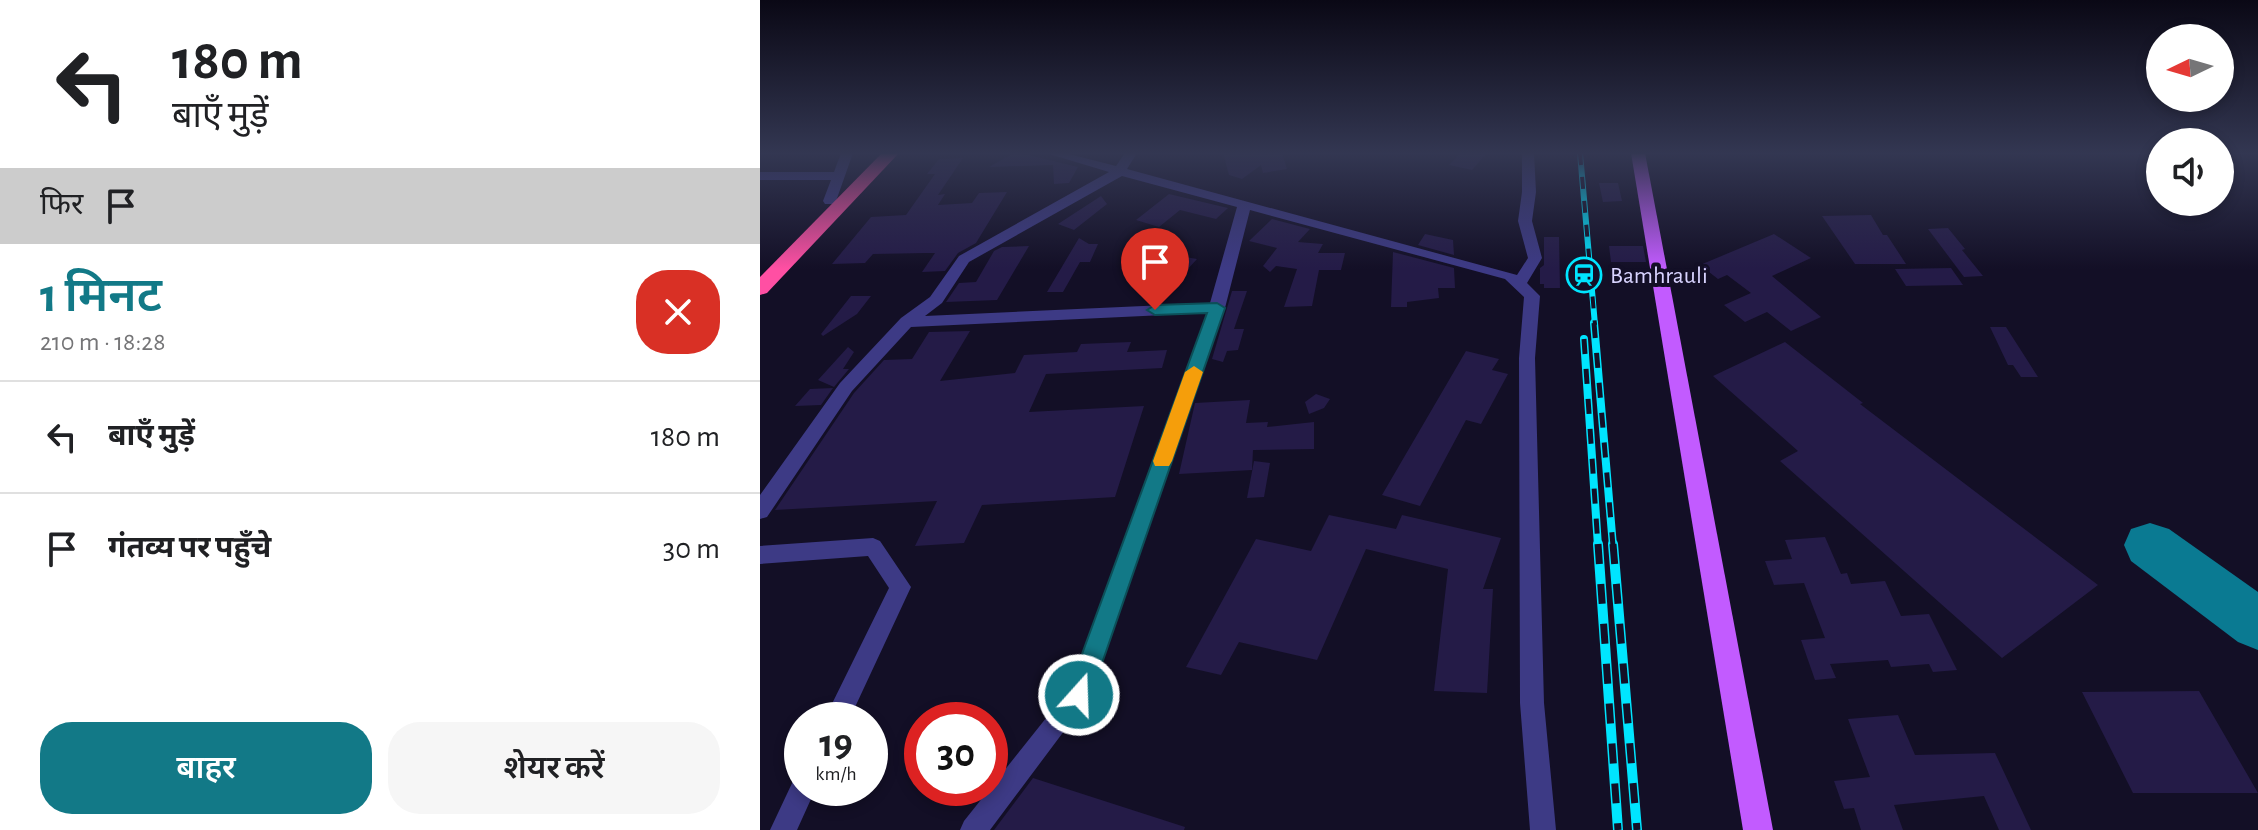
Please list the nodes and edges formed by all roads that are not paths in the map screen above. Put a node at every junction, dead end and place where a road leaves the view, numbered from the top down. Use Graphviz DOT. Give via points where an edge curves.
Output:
graph roads {
  1 [pos="834,192"];
  2 [pos="839,192"];
  3 [pos="854,192"];
  4 [pos="1084,192"];
  5 [pos="1199,192"];
  6 [pos="1529,192"];
  7 [pos="1645,192"];
  8 [pos="830,201"];
  9 [pos="1245,203"];
  10 [pos="760,270"];
  11 [pos="1519,284"];
  12 [pos="760,289"];
  13 [pos="1217,308"];
  14 [pos="907,322"];
  15 [pos="760,511"];
  16 [pos="760,555"];
  17 [pos="845,702"];
  18 [pos="794,806"];
  19 [pos="783,830"];
  20 [pos="973,830"];
  21 [pos="1543,830"];
  22 [pos="1758,830"];
  1 -- 8 [label="street"];
  2 -- 8 [label="highway"];
  3 -- 12 [label="highway"];
  4 -- 14 [label="street" via="964,259 936,300"];
  5 -- 9 [label="street"];
  6 -- 11 [label="street" via="1525,221 1535,258"];
  7 -- 22 [label="main road"];
  8 -- 10 [label="highway"];
  9 -- 11 [label="street" via="1444,256 1510,276"];
  9 -- 13 [label="street"];
  11 -- 21 [label="street" via="1532,296 1527,358 1531,687"];
  13 -- 14 [label="street"];
  13 -- 20 [label="street" via="1079,695"];
  14 -- 15 [label="street" via="846,387"];
  16 -- 17 [label="street" via="873,547 900,587"];
  18 -- 19 [label="street"];
}
